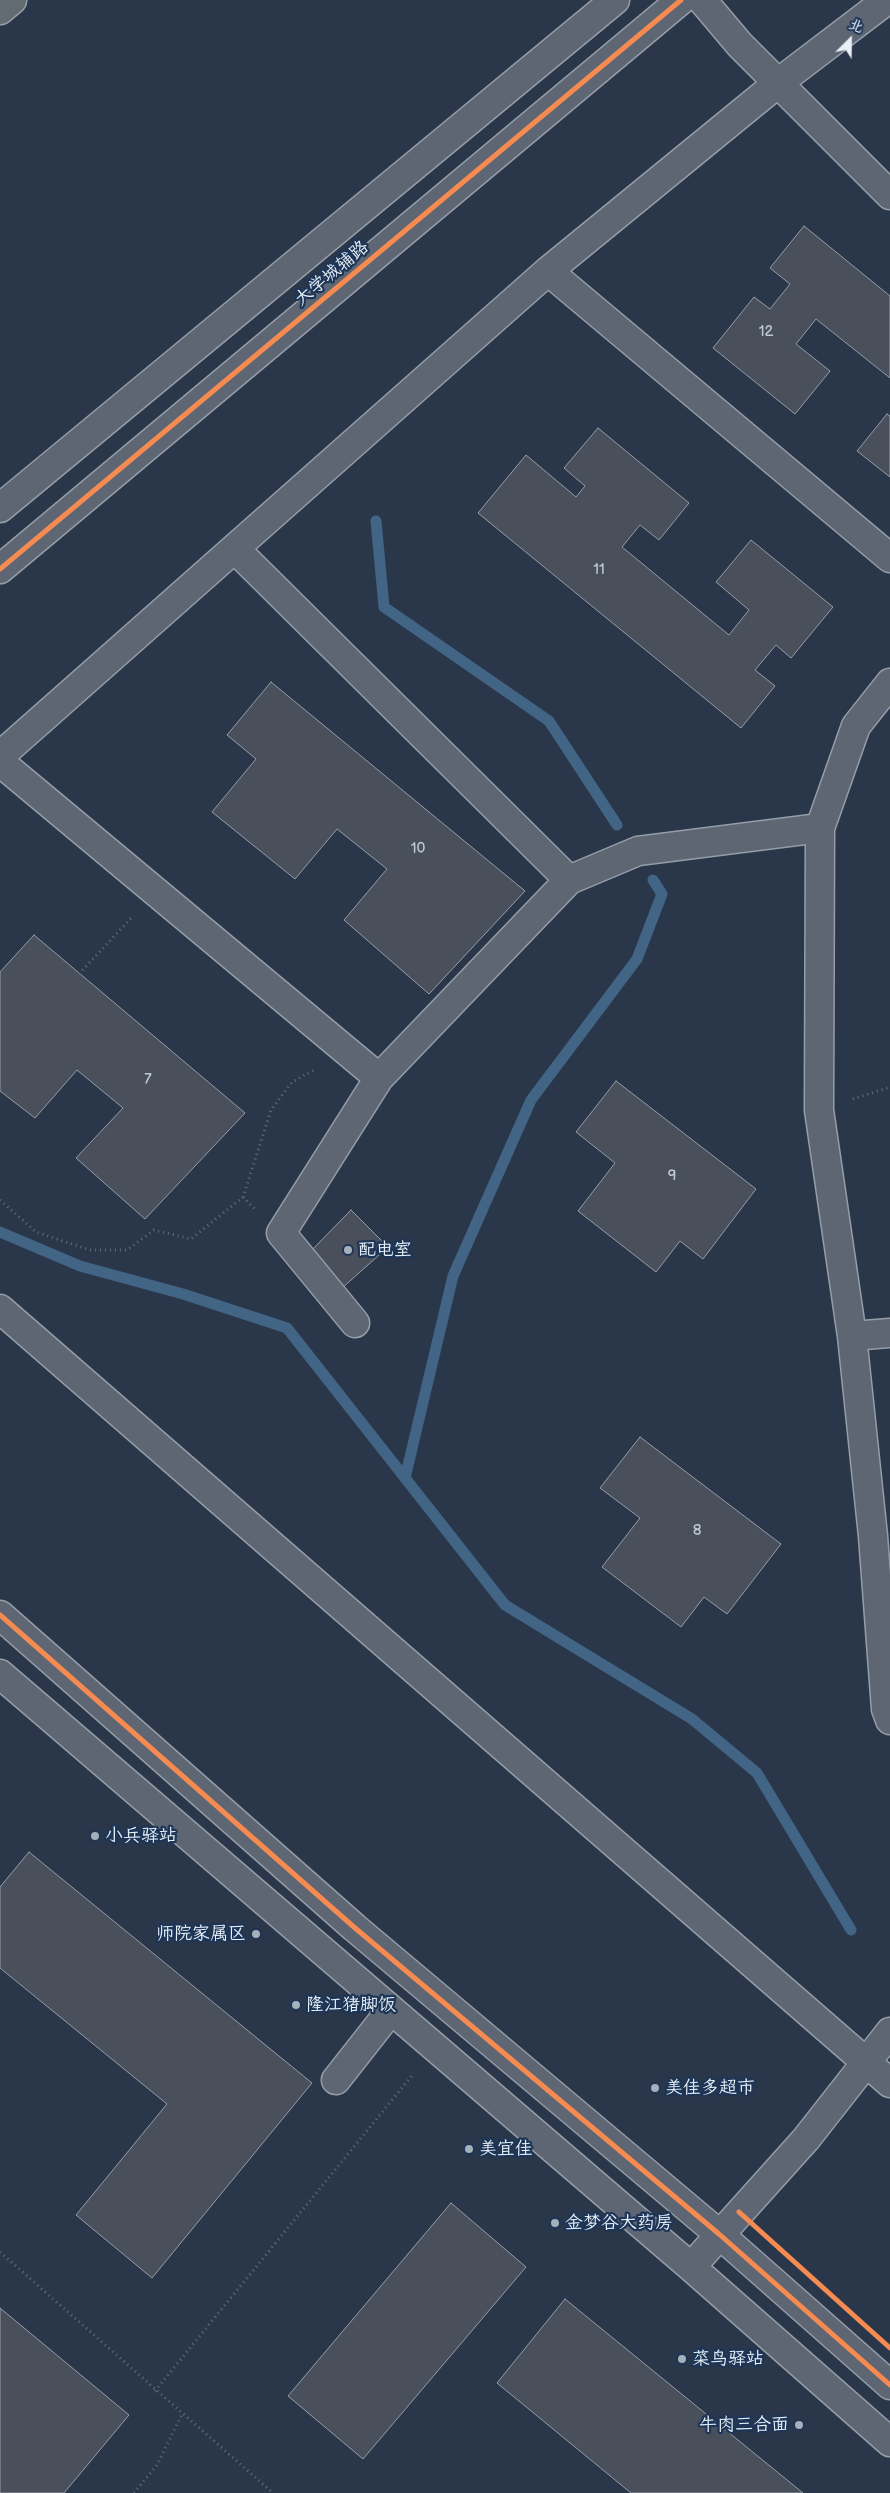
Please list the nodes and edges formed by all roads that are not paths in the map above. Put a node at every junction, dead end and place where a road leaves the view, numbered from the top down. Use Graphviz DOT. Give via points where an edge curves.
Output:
graph roads {
  1 [pos="12,0"];
  2 [pos="614,0"];
  3 [pos="681,0"];
  4 [pos="702,0"];
  5 [pos="887,0"];
  6 [pos="0,10"];
  7 [pos="778,83"];
  8 [pos="890,195"];
  9 [pos="548,271"];
  10 [pos="0,508"];
  11 [pos="235,549"];
  12 [pos="890,558"];
  13 [pos="0,569"];
  14 [pos="890,682"];
  15 [pos="0,756"];
  16 [pos="0,762"];
  17 [pos="820,828"];
  18 [pos="569,880"];
  19 [pos="378,1078"];
  20 [pos="0,1309"];
  21 [pos="355,1323"];
  22 [pos="890,1333"];
  23 [pos="852,1336"];
  24 [pos="0,1615"];
  25 [pos="0,1674"];
  26 [pos="890,1720"];
  27 [pos="392,2010"];
  28 [pos="890,2032"];
  29 [pos="865,2062"];
  30 [pos="336,2080"];
  31 [pos="890,2083"];
  32 [pos="719,2234"];
  33 [pos="691,2267"];
  34 [pos="890,2385"];
  35 [pos="890,2442"];
  1 -- 6 [label="highway"];
  2 -- 10 [label="street, 大学城辅路"];
  3 -- 13 [label="street, 大学城辅路"];
  4 -- 7 [label="street"];
  5 -- 7 [label="street"];
  7 -- 8 [label="street"];
  7 -- 9 [label="street"];
  9 -- 11 [label="street"];
  9 -- 12 [label="street"];
  11 -- 15 [label="street"];
  11 -- 18 [label="street"];
  14 -- 17 [label="street" via="856,726"];
  16 -- 19 [label="street"];
  17 -- 18 [label="street" via="638,851"];
  17 -- 23 [label="street" via="819,1110"];
  18 -- 19 [label="street"];
  19 -- 21 [label="street" via="281,1233"];
  20 -- 29 [label="street"];
  22 -- 23 [label="street"];
  23 -- 26 [label="street" via="873,1536 886,1709"];
  24 -- 32 [label="street" via="355,1928"];
  25 -- 27 [label="street"];
  27 -- 30 [label="street"];
  27 -- 33 [label="street"];
  28 -- 29 [label="street"];
  29 -- 31 [label="street"];
  29 -- 32 [label="street" via="806,2139"];
  32 -- 33 [label="street"];
  32 -- 34 [label="street"];
  33 -- 35 [label="street"];
}
